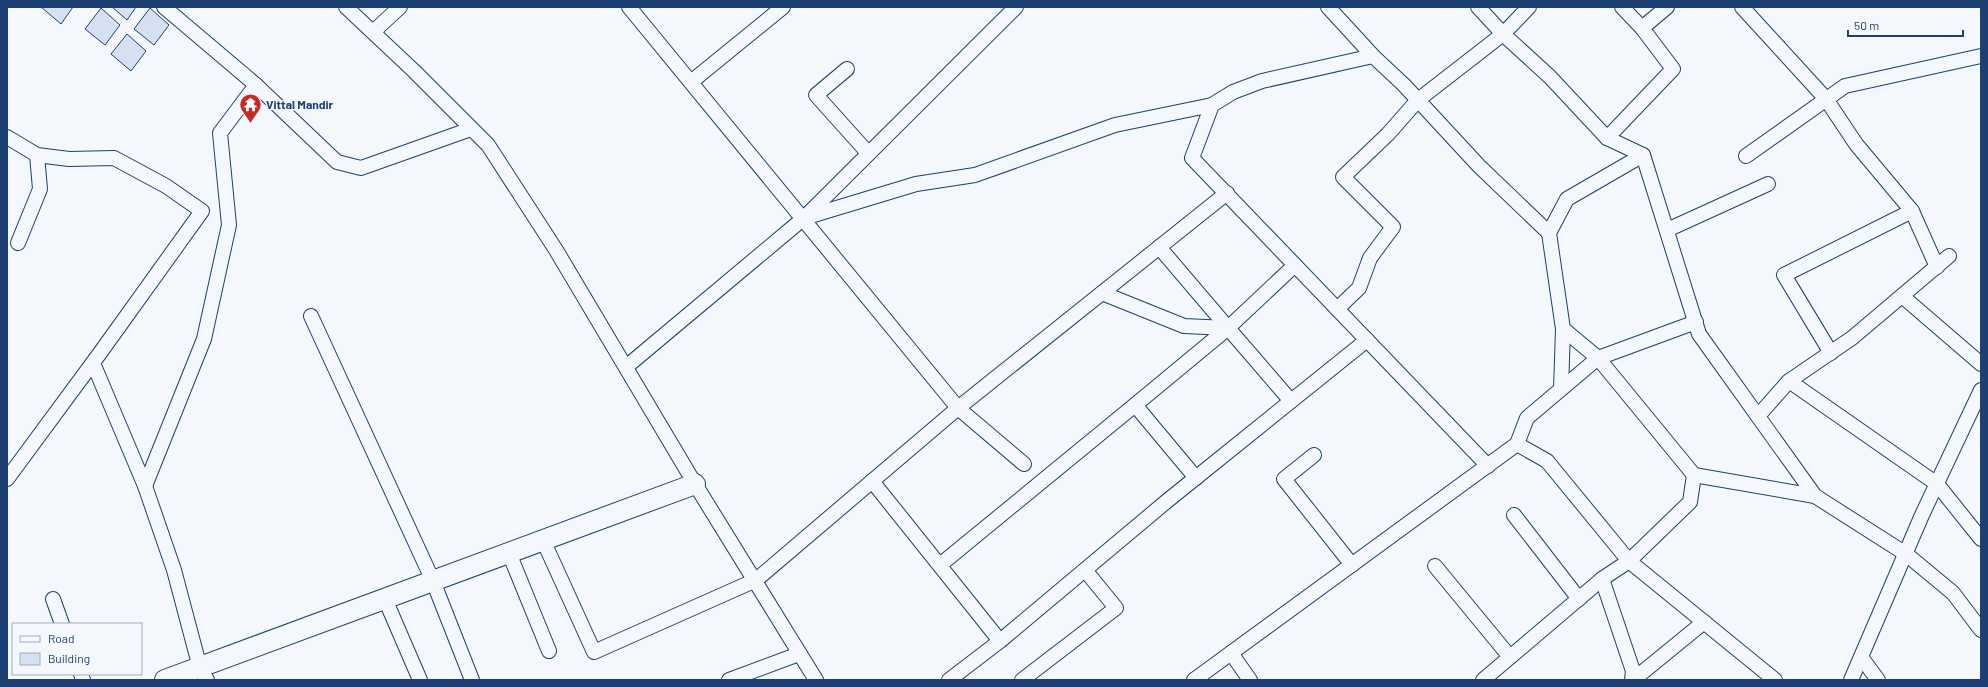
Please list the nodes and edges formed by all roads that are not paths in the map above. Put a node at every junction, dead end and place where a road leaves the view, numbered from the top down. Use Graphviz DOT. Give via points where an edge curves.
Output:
graph roads {
  1 [pos="164,7"];
  2 [pos="346,7"];
  3 [pos="400,7"];
  4 [pos="629,7"];
  5 [pos="783,7"];
  6 [pos="1016,7"];
  7 [pos="1328,7"];
  8 [pos="1478,7"];
  9 [pos="1529,7"];
  10 [pos="1622,7"];
  11 [pos="1667,7"];
  12 [pos="1742,7"];
  13 [pos="1642,28"];
  14 [pos="373,32"];
  15 [pos="1502,34"];
  16 [pos="1373,56"];
  17 [pos="1981,56"];
  18 [pos="847,69"];
  19 [pos="691,82"];
  20 [pos="256,85"];
  21 [pos="1418,100"];
  22 [pos="1826,100"];
  23 [pos="1212,105"];
  24 [pos="471,129"];
  25 [pos="7,137"];
  26 [pos="1607,138"];
  27 [pos="868,154"];
  28 [pos="37,155"];
  29 [pos="1643,155"];
  30 [pos="1746,156"];
  31 [pos="1768,184"];
  32 [pos="1227,194"];
  33 [pos="1912,211"];
  34 [pos="804,218"];
  35 [pos="1667,230"];
  36 [pos="1549,233"];
  37 [pos="18,243"];
  38 [pos="1159,247"];
  39 [pos="1949,256"];
  40 [pos="1296,265"];
  41 [pos="1937,267"];
  42 [pos="1102,294"];
  43 [pos="1902,296"];
  44 [pos="1337,309"];
  45 [pos="311,316"];
  46 [pos="1696,322"];
  47 [pos="1228,328"];
  48 [pos="1563,329"];
  49 [pos="1367,340"];
  50 [pos="1831,353"];
  51 [pos="1598,358"];
  52 [pos="93,363"];
  53 [pos="1981,364"];
  54 [pos="626,367"];
  55 [pos="1789,381"];
  56 [pos="1561,390"];
  57 [pos="1981,390"];
  58 [pos="1291,401"];
  59 [pos="1135,405"];
  60 [pos="958,408"];
  61 [pos="1758,416"];
  62 [pos="1517,444"];
  63 [pos="1314,455"];
  64 [pos="1024,464"];
  65 [pos="1488,466"];
  66 [pos="1694,475"];
  67 [pos="1196,478"];
  68 [pos="7,479"];
  69 [pos="872,481"];
  70 [pos="695,484"];
  71 [pos="1937,484"];
  72 [pos="145,486"];
  73 [pos="1815,496"];
  74 [pos="1514,515"];
  75 [pos="1981,539"];
  76 [pos="543,540"];
  77 [pos="509,553"];
  78 [pos="1906,554"];
  79 [pos="1629,561"];
  80 [pos="1352,565"];
  81 [pos="940,566"];
  82 [pos="1435,566"];
  83 [pos="1085,570"];
  84 [pos="1602,579"];
  85 [pos="756,580"];
  86 [pos="433,581"];
  87 [pos="53,599"];
  88 [pos="385,599"];
  89 [pos="1579,599"];
  90 [pos="1704,622"];
  91 [pos="62,623"];
  92 [pos="1981,630"];
  93 [pos="1000,640"];
  94 [pos="549,651"];
  95 [pos="1231,653"];
  96 [pos="799,654"];
  97 [pos="1510,657"];
  98 [pos="1860,657"];
  99 [pos="203,674"];
  100 [pos="1765,677"];
  101 [pos="165,680"];
  102 [pos="420,680"];
  103 [pos="472,680"];
  104 [pos="728,680"];
  105 [pos="816,680"];
  106 [pos="949,680"];
  107 [pos="1022,680"];
  108 [pos="1194,680"];
  109 [pos="1250,680"];
  110 [pos="1483,680"];
  111 [pos="1633,680"];
  112 [pos="1851,680"];
  113 [pos="1878,680"];
  1 -- 20 [label="street"];
  2 -- 14 [label="street"];
  3 -- 14 [label="street"];
  4 -- 19 [label="street"];
  5 -- 19 [label="street"];
  6 -- 27 [label="street"];
  7 -- 16 [label="street"];
  8 -- 15 [label="street"];
  9 -- 15 [label="street"];
  10 -- 13 [label="street"];
  11 -- 13 [label="street"];
  12 -- 22 [label="street"];
  13 -- 26 [label="street" via="1673,69"];
  14 -- 24 [label="street"];
  15 -- 21 [label="street"];
  15 -- 26 [label="street" via="1550,76"];
  16 -- 21 [label="street"];
  16 -- 23 [label="street" via="1262,80 1233,92"];
  17 -- 22 [label="street" via="1845,86"];
  18 -- 27 [label="street" via="816,96"];
  19 -- 34 [label="street"];
  20 -- 24 [label="street" via="337,162 361,168"];
  20 -- 72 [label="street" via="220,133 229,225 226,240 204,339"];
  21 -- 36 [label="street" via="1479,166"];
  21 -- 44 [label="street" via="1388,134 1343,177 1393,227 1370,258 1359,288"];
  22 -- 30 [label="street"];
  22 -- 33 [label="street" via="1856,144"];
  23 -- 32 [label="street" via="1192,158"];
  23 -- 34 [label="street" via="1115,125 975,175 916,184"];
  24 -- 54 [label="street" via="488,145 548,237"];
  25 -- 28 [label="street"];
  26 -- 29 [label="street"];
  27 -- 34 [label="street"];
  28 -- 37 [label="street" via="40,189"];
  28 -- 52 [label="street" via="69,159 114,158 166,186 202,211"];
  29 -- 35 [label="street"];
  29 -- 36 [label="street" via="1566,199"];
  31 -- 35 [label="street"];
  32 -- 38 [label="street"];
  32 -- 40 [label="street"];
  33 -- 41 [label="street"];
  33 -- 50 [label="street" via="1784,275"];
  34 -- 54 [label="street"];
  34 -- 60 [label="street"];
  35 -- 46 [label="street"];
  36 -- 48 [label="street"];
  38 -- 42 [label="street"];
  38 -- 47 [label="street"];
  39 -- 41 [label="street"];
  40 -- 44 [label="street"];
  40 -- 47 [label="street"];
  41 -- 43 [label="street"];
  42 -- 47 [label="street" via="1184,326"];
  42 -- 60 [label="street"];
  43 -- 50 [label="street"];
  43 -- 53 [label="street"];
  44 -- 49 [label="street"];
  45 -- 86 [label="street"];
  46 -- 51 [label="street"];
  46 -- 61 [label="street" via="1699,334"];
  47 -- 58 [label="street"];
  47 -- 59 [label="street"];
  48 -- 51 [label="street"];
  48 -- 56 [label="street"];
  49 -- 58 [label="street"];
  49 -- 65 [label="street"];
  50 -- 55 [label="street"];
  51 -- 56 [label="street"];
  51 -- 66 [label="street"];
  52 -- 68 [label="street"];
  52 -- 72 [label="street"];
  54 -- 70 [label="street"];
  55 -- 61 [label="street"];
  55 -- 71 [label="street"];
  56 -- 62 [label="street" via="1527,418"];
  57 -- 71 [label="street"];
  58 -- 67 [label="street"];
  59 -- 67 [label="street"];
  59 -- 81 [label="street"];
  60 -- 64 [label="street"];
  60 -- 69 [label="street"];
  61 -- 73 [label="street"];
  62 -- 65 [label="street"];
  62 -- 79 [label="street" via="1547,461"];
  63 -- 80 [label="street" via="1284,479"];
  65 -- 80 [label="street"];
  66 -- 73 [label="street"];
  66 -- 79 [label="street" via="1690,502"];
  67 -- 83 [label="street"];
  69 -- 81 [label="street"];
  69 -- 85 [label="street"];
  70 -- 76 [label="street"];
  70 -- 85 [label="street"];
  71 -- 75 [label="street"];
  71 -- 78 [label="street"];
  72 -- 99 [label="street" via="174,570"];
  73 -- 78 [label="street"];
  74 -- 89 [label="street"];
  76 -- 77 [label="street"];
  76 -- 85 [label="street" via="594,652"];
  77 -- 86 [label="street"];
  77 -- 94 [label="street"];
  78 -- 92 [label="street" via="1953,593"];
  78 -- 98 [label="street"];
  79 -- 84 [label="street"];
  79 -- 90 [label="street"];
  80 -- 95 [label="street"];
  81 -- 93 [label="street"];
  82 -- 97 [label="street"];
  83 -- 93 [label="street"];
  83 -- 107 [label="street" via="1116,608"];
  84 -- 89 [label="street"];
  84 -- 111 [label="street"];
  85 -- 96 [label="street"];
  86 -- 88 [label="street"];
  86 -- 103 [label="street"];
  87 -- 91 [label="street"];
  88 -- 99 [label="street"];
  88 -- 102 [label="street"];
  89 -- 97 [label="street"];
  90 -- 100 [label="street"];
  90 -- 111 [label="street"];
  93 -- 106 [label="street"];
  95 -- 108 [label="street"];
  95 -- 109 [label="street"];
  96 -- 104 [label="street"];
  96 -- 105 [label="street"];
  97 -- 110 [label="street"];
  98 -- 112 [label="street"];
  98 -- 113 [label="street"];
  99 -- 101 [label="street"];
}
